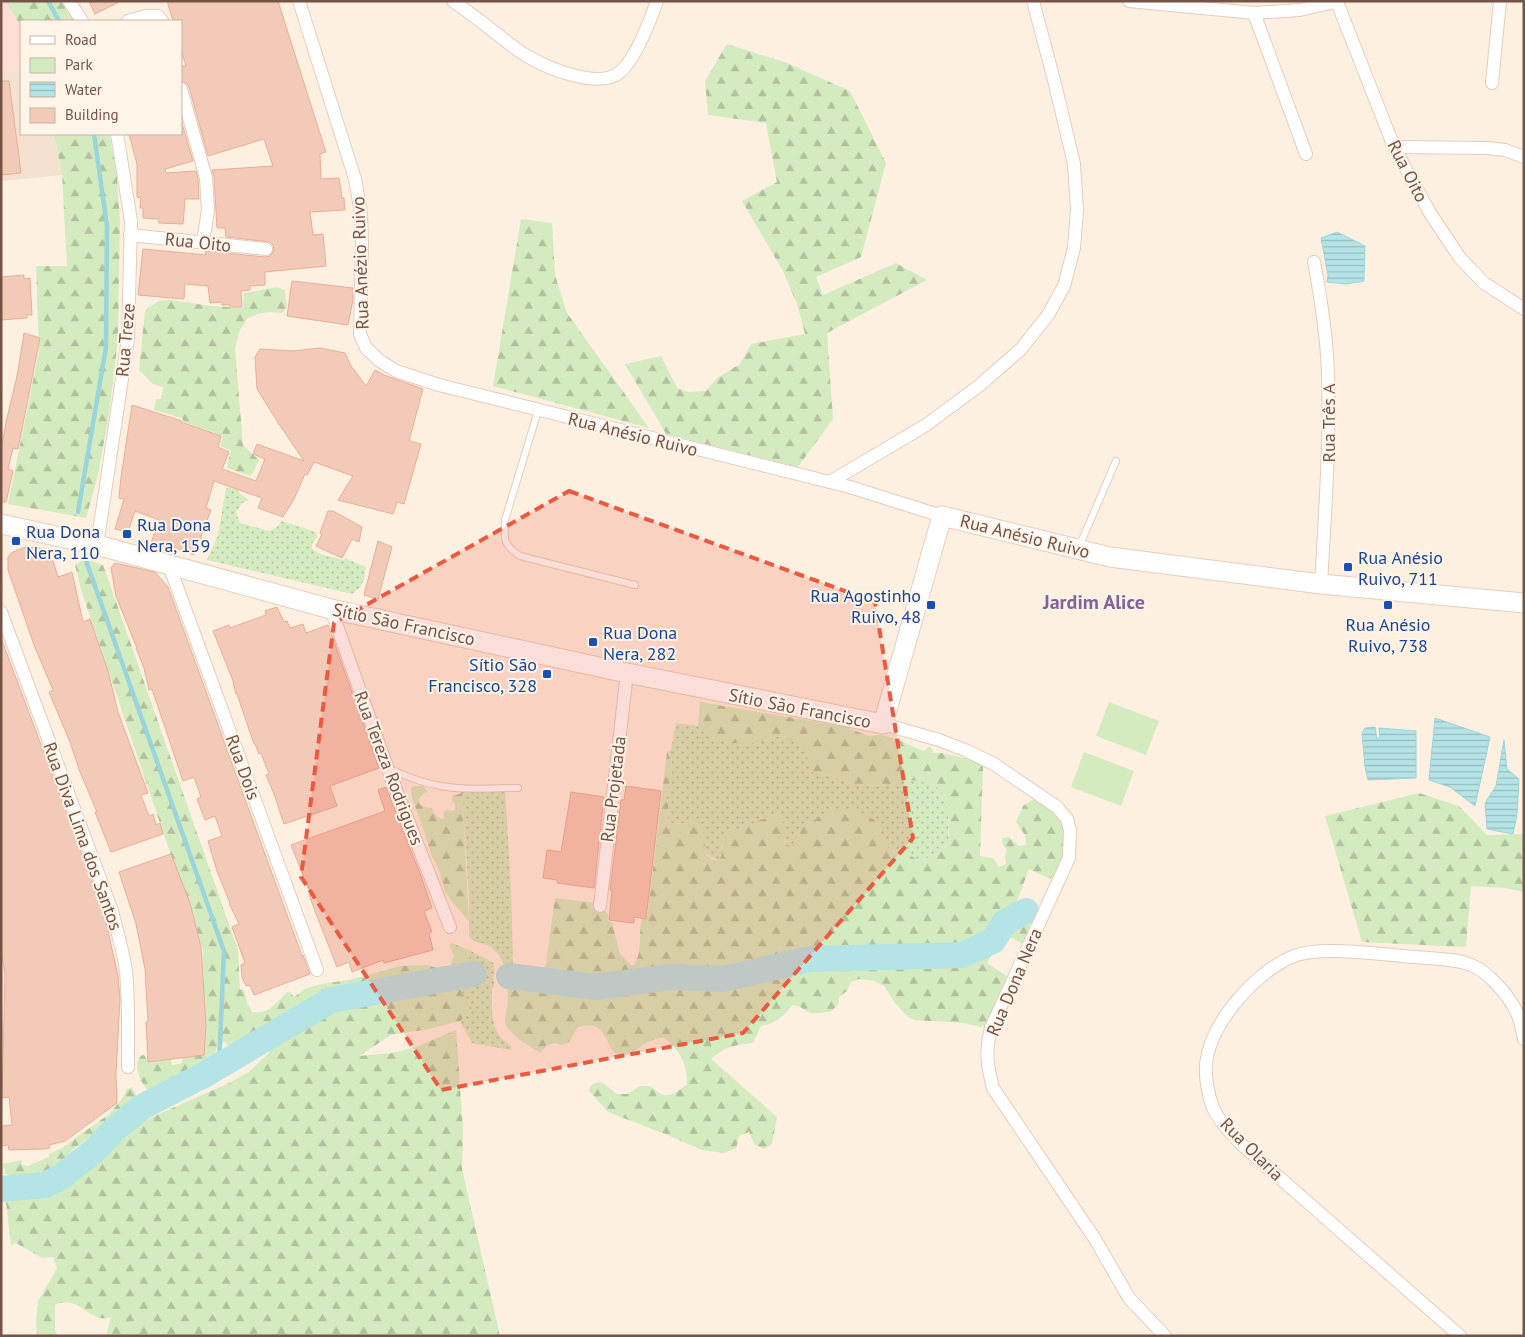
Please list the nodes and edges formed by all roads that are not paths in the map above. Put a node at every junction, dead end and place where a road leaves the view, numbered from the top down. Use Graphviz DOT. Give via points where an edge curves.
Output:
graph roads {
  1 [pos="69,1"];
  2 [pos="299,1"];
  3 [pos="454,1"];
  4 [pos="657,1"];
  5 [pos="1033,1"];
  6 [pos="1129,1"];
  7 [pos="1500,1"];
  8 [pos="1337,2"];
  9 [pos="1254,13"];
  10 [pos="81,20"];
  11 [pos="132,20"];
  12 [pos="161,20"];
  13 [pos="1492,83"];
  14 [pos="182,93"];
  15 [pos="117,135"];
  16 [pos="1394,147"];
  17 [pos="1306,154"];
  18 [pos="1524,158"];
  19 [pos="130,235"];
  20 [pos="203,242"];
  21 [pos="266,249"];
  22 [pos="1314,262"];
  23 [pos="1524,309"];
  24 [pos="538,410"];
  25 [pos="1116,461"];
  26 [pos="830,482"];
  27 [pos="942,516"];
  28 [pos="1,524"];
  29 [pos="97,545"];
  30 [pos="1078,549"];
  31 [pos="169,565"];
  32 [pos="1321,584"];
  33 [pos="635,585"];
  34 [pos="1524,603"];
  35 [pos="331,609"];
  36 [pos="1,612"];
  37 [pos="627,673"];
  38 [pos="883,724"];
  39 [pos="387,767"];
  40 [pos="518,788"];
  41 [pos="600,906"];
  42 [pos="450,927"];
  43 [pos="318,970"];
  44 [pos="1524,1039"];
  45 [pos="128,1067"];
  46 [pos="1165,1336"];
  47 [pos="1460,1336"];
  1 -- 10 [label="street"];
  2 -- 24 [label="street, Rua Anézio Ruivo" via="355,179 361,213 360,334 366,348 396,371"];
  3 -- 4 [label="street" via="527,56 578,77 594,80 619,73 629,61"];
  5 -- 26 [label="street" via="1074,164 1077,210 1074,248 1064,286 1048,315 1021,349 980,385 926,425"];
  6 -- 9 [label="street"];
  7 -- 13 [label="street"];
  8 -- 9 [label="street" via="1300,10"];
  8 -- 16 [label="street, Rua Oito"];
  9 -- 17 [label="street"];
  11 -- 12 [label="street" via="146,16 158,16"];
  14 -- 20 [label="street" via="206,178 208,210"];
  15 -- 19 [label="street, Rua Treze" via="131,221"];
  16 -- 18 [label="street" via="1488,148 1506,150"];
  16 -- 23 [label="street, Rua Oito" via="1430,213 1460,258 1484,282"];
  19 -- 20 [label="street, Rua Oito"];
  19 -- 29 [label="street, Rua Treze" via="128,339"];
  20 -- 21 [label="street, Rua Oito"];
  22 -- 32 [label="street, Rua Três A" via="1326,336 1328,374 1328,473"];
  24 -- 26 [label="street, Rua Anésio Ruivo"];
  24 -- 33 [label="lane" via="505,520 504,538 508,547 520,556"];
  25 -- 30 [label="lane"];
  26 -- 27 [label="street, Rua Anésio Ruivo"];
  27 -- 30 [label="street, Rua Anésio Ruivo"];
  27 -- 38 [label="street"];
  28 -- 29 [label="street"];
  29 -- 31 [label="street, Sítio São Francisco"];
  30 -- 32 [label="street, Rua Anésio Ruivo" via="1110,557"];
  31 -- 35 [label="street, Sítio São Francisco"];
  31 -- 43 [label="street, Rua Dois"];
  32 -- 34 [label="street, Rua Anésio Ruivo"];
  35 -- 37 [label="street, Sítio São Francisco"];
  35 -- 39 [label="street, Rua Tereza Rodrigues"];
  36 -- 45 [label="street, Rua Diva Lima dos Santos" via="121,945 128,998"];
  37 -- 38 [label="street, Sítio São Francisco"];
  37 -- 41 [label="street, Rua Projetada"];
  38 -- 46 [label="street, Rua Dona Nera" via="939,740 994,764 1057,807 1067,819 1069,858 991,1028 987,1063 993,1088 1095,1239 1129,1298"];
  39 -- 40 [label="lane" via="436,786"];
  39 -- 42 [label="street, Rua Tereza Rodrigues"];
  44 -- 47 [label="street, Rua Olaria" via="1510,999 1486,974 1471,965 1451,960 1322,951 1295,956 1269,969 1243,992 1211,1043 1206,1065 1212,1106 1239,1142"];
}
